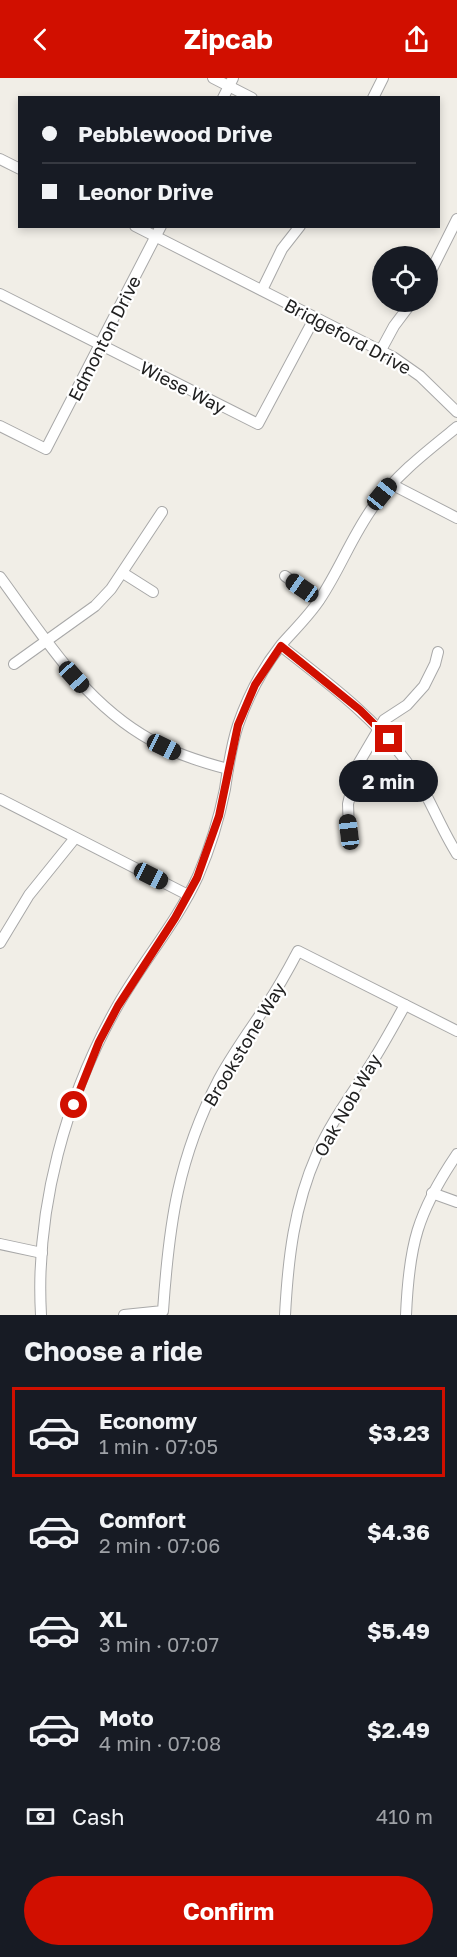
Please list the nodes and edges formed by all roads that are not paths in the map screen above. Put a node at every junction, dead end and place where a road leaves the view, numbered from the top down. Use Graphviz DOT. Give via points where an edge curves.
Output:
graph roads {
  1 [pos="213,78"];
  2 [pos="383,78"];
  3 [pos="231,82"];
  4 [pos="224,96"];
  5 [pos="249,96"];
  6 [pos="374,96"];
  7 [pos="0,159"];
  8 [pos="18,168"];
  9 [pos="457,219"];
  10 [pos="143,228"];
  11 [pos="298,228"];
  12 [pos="158,232"];
  13 [pos="438,257"];
  14 [pos="262,290"];
  15 [pos="0,294"];
  16 [pos="404,312"];
  17 [pos="315,317"];
  18 [pos="100,345"];
  19 [pos="381,350"];
  20 [pos="457,412"];
  21 [pos="0,426"];
  22 [pos="457,427"];
  23 [pos="391,484"];
  24 [pos="162,512"];
  25 [pos="457,518"];
  26 [pos="123,573"];
  27 [pos="285,576"];
  28 [pos="0,577"];
  29 [pos="153,592"];
  30 [pos="319,600"];
  31 [pos="47,640"];
  32 [pos="281,646"];
  33 [pos="438,652"];
  34 [pos="15,664"];
  35 [pos="378,728"];
  36 [pos="228,770"];
  37 [pos="0,799"];
  38 [pos="349,832"];
  39 [pos="453,837"];
  40 [pos="75,838"];
  41 [pos="457,854"];
  42 [pos="188,895"];
  43 [pos="0,943"];
  44 [pos="405,1005"];
  45 [pos="457,1031"];
  46 [pos="457,1154"];
  47 [pos="432,1193"];
  48 [pos="457,1202"];
  49 [pos="0,1244"];
  50 [pos="42,1253"];
  51 [pos="41,1315"];
  52 [pos="124,1315"];
  53 [pos="285,1315"];
  54 [pos="405,1315"];
  1 -- 3 [label="street"];
  2 -- 6 [label="street"];
  3 -- 4 [label="street"];
  3 -- 5 [label="street"];
  7 -- 8 [label="street"];
  9 -- 13 [label="street"];
  10 -- 12 [label="street, Bridgeford Drive"];
  11 -- 14 [label="street" via="282,249"];
  12 -- 14 [label="street, Bridgeford Drive"];
  12 -- 18 [label="street, Edmonton Drive"];
  14 -- 17 [label="street, Bridgeford Drive"];
  15 -- 18 [label="street, Wiese Way"];
  16 -- 19 [label="street"];
  17 -- 18 [label="street, Wiese Way" via="258,424"];
  17 -- 19 [label="street, Bridgeford Drive"];
  18 -- 21 [label="street, Edmonton Drive" via="46,449"];
  19 -- 20 [label="street, Bridgeford Drive" via="420,376"];
  22 -- 23 [label="street"];
  23 -- 25 [label="street"];
  23 -- 30 [label="street" via="362,524"];
  24 -- 26 [label="street"];
  26 -- 29 [label="street"];
  26 -- 31 [label="street" via="95,606"];
  27 -- 30 [label="street"];
  28 -- 31 [label="street"];
  30 -- 32 [label="street"];
  31 -- 34 [label="street"];
  31 -- 36 [label="street" via="92,697 128,726 176,753"];
  32 -- 35 [label="street"];
  32 -- 36 [label="street" via="247,700"];
  33 -- 35 [label="street" via="424,686"];
  35 -- 38 [label="street" via="355,774 348,804"];
  35 -- 39 [label="street" via="407,763"];
  36 -- 42 [label="street" via="211,841"];
  37 -- 40 [label="street"];
  39 -- 41 [label="street"];
  40 -- 42 [label="street"];
  40 -- 43 [label="street" via="29,894"];
  42 -- 50 [label="street" via="118,1006 82,1080 57,1159"];
  44 -- 45 [label="street, Brookstone Way"];
  44 -- 52 [label="street, Brookstone Way" via="298,951 220,1077 191,1141 169,1232 163,1311"];
  44 -- 53 [label="street, Oak Nob Way" via="328,1132 308,1177 292,1236"];
  46 -- 47 [label="street"];
  47 -- 48 [label="street"];
  47 -- 54 [label="street" via="410,1258"];
  49 -- 50 [label="street"];
  50 -- 51 [label="street"];
}
